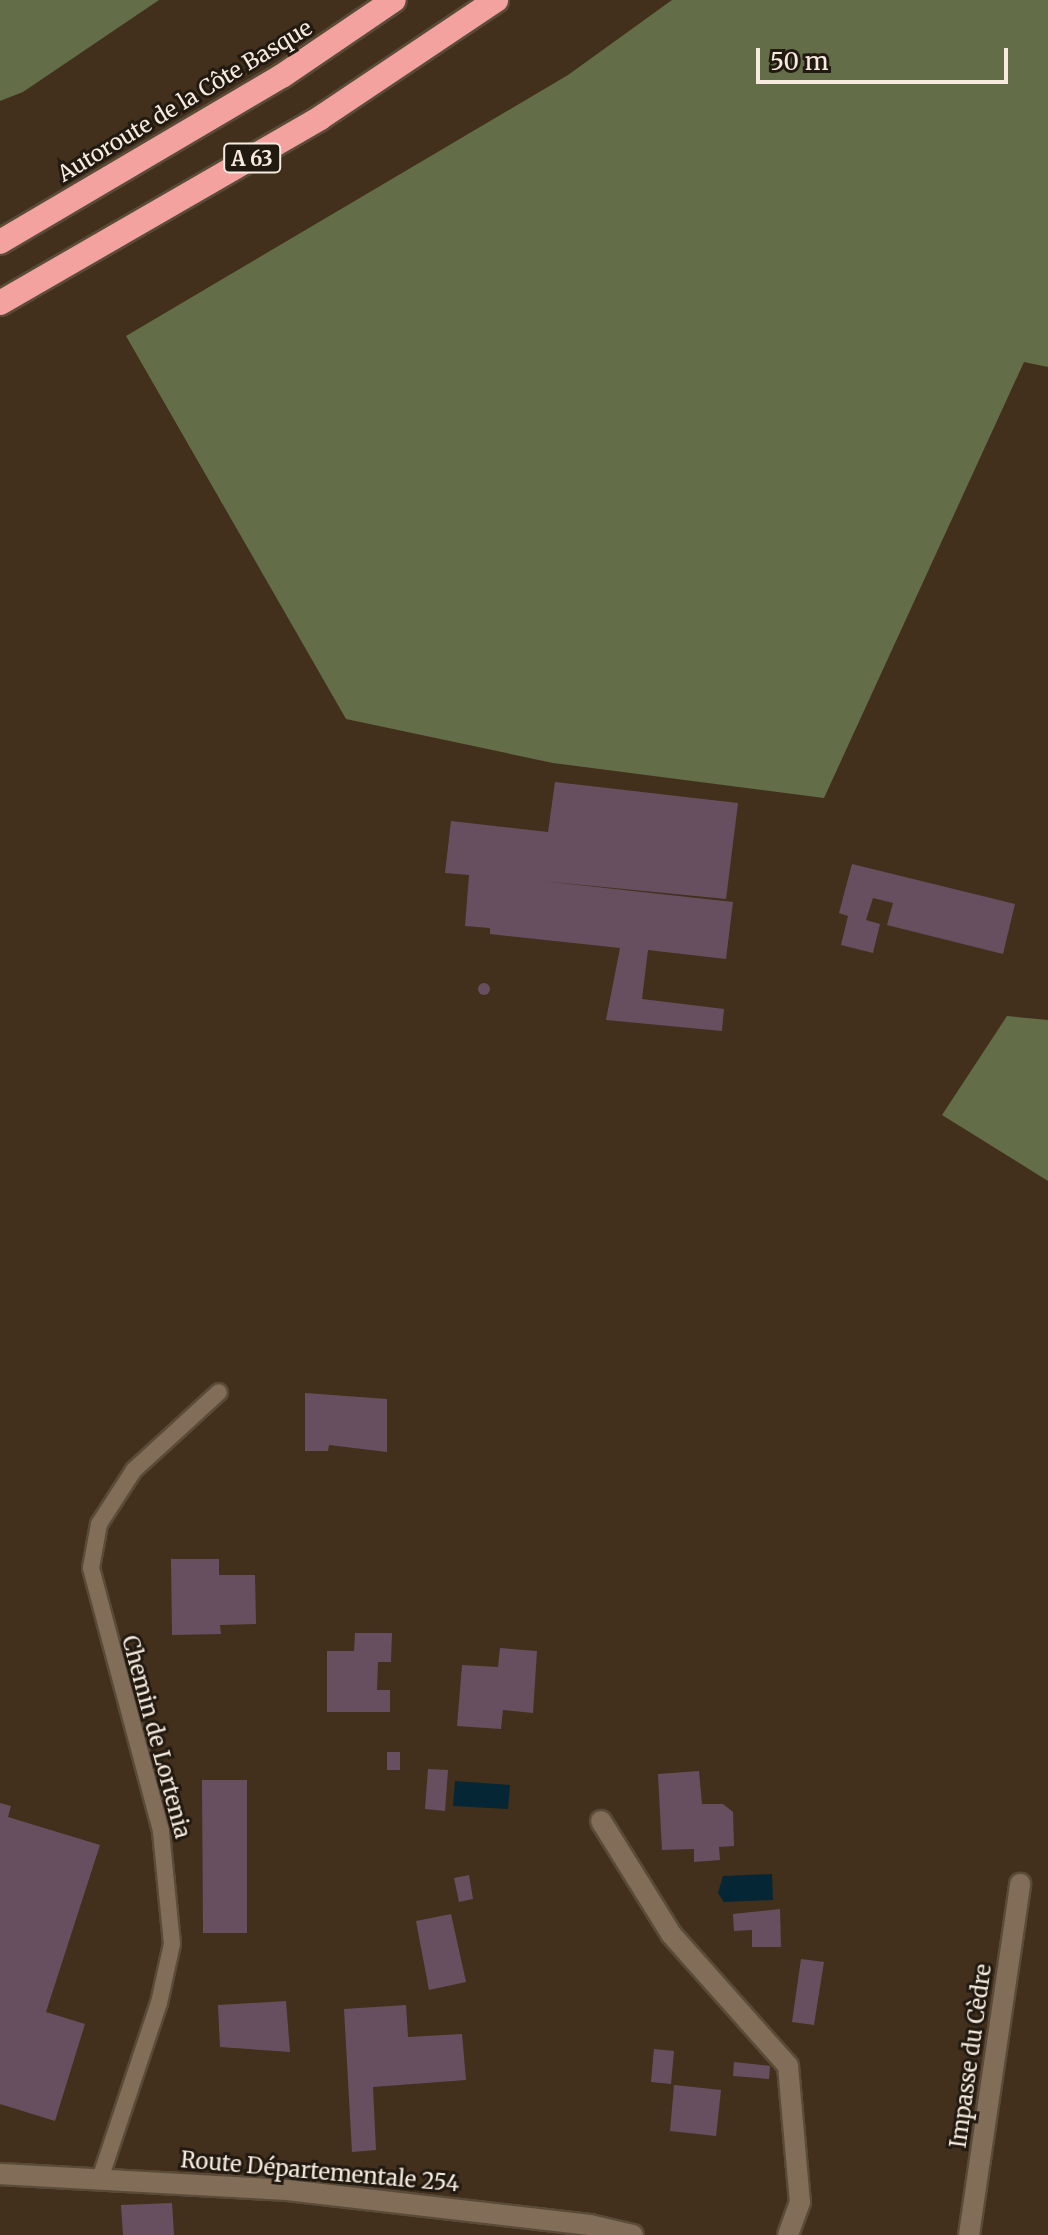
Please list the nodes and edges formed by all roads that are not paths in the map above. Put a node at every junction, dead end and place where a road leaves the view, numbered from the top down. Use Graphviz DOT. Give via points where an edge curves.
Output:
graph roads {
  1 [pos="394,0"];
  2 [pos="496,0"];
  3 [pos="0,242"];
  4 [pos="0,303"];
  5 [pos="219,1392"];
  6 [pos="601,1821"];
  7 [pos="1020,1884"];
  8 [pos="0,2174"];
  9 [pos="100,2179"];
  10 [pos="633,2235"];
  11 [pos="788,2235"];
  12 [pos="969,2235"];
  1 -- 3 [label="highway, Autoroute de la Côte Basque / A 63" via="282,76"];
  2 -- 4 [label="highway, A 63" via="320,118"];
  5 -- 9 [label="lane, Chemin de Lortenia" via="134,1470 99,1524 91,1568 161,1831 172,1944 159,2003"];
  6 -- 11 [label="street" via="671,1934 788,2066 800,2202"];
  7 -- 12 [label="street, Impasse du Cèdre"];
  8 -- 9 [label="street, Route Départementale 254"];
  9 -- 10 [label="street, Route Départementale 254" via="287,2190 560,2221"];
}
